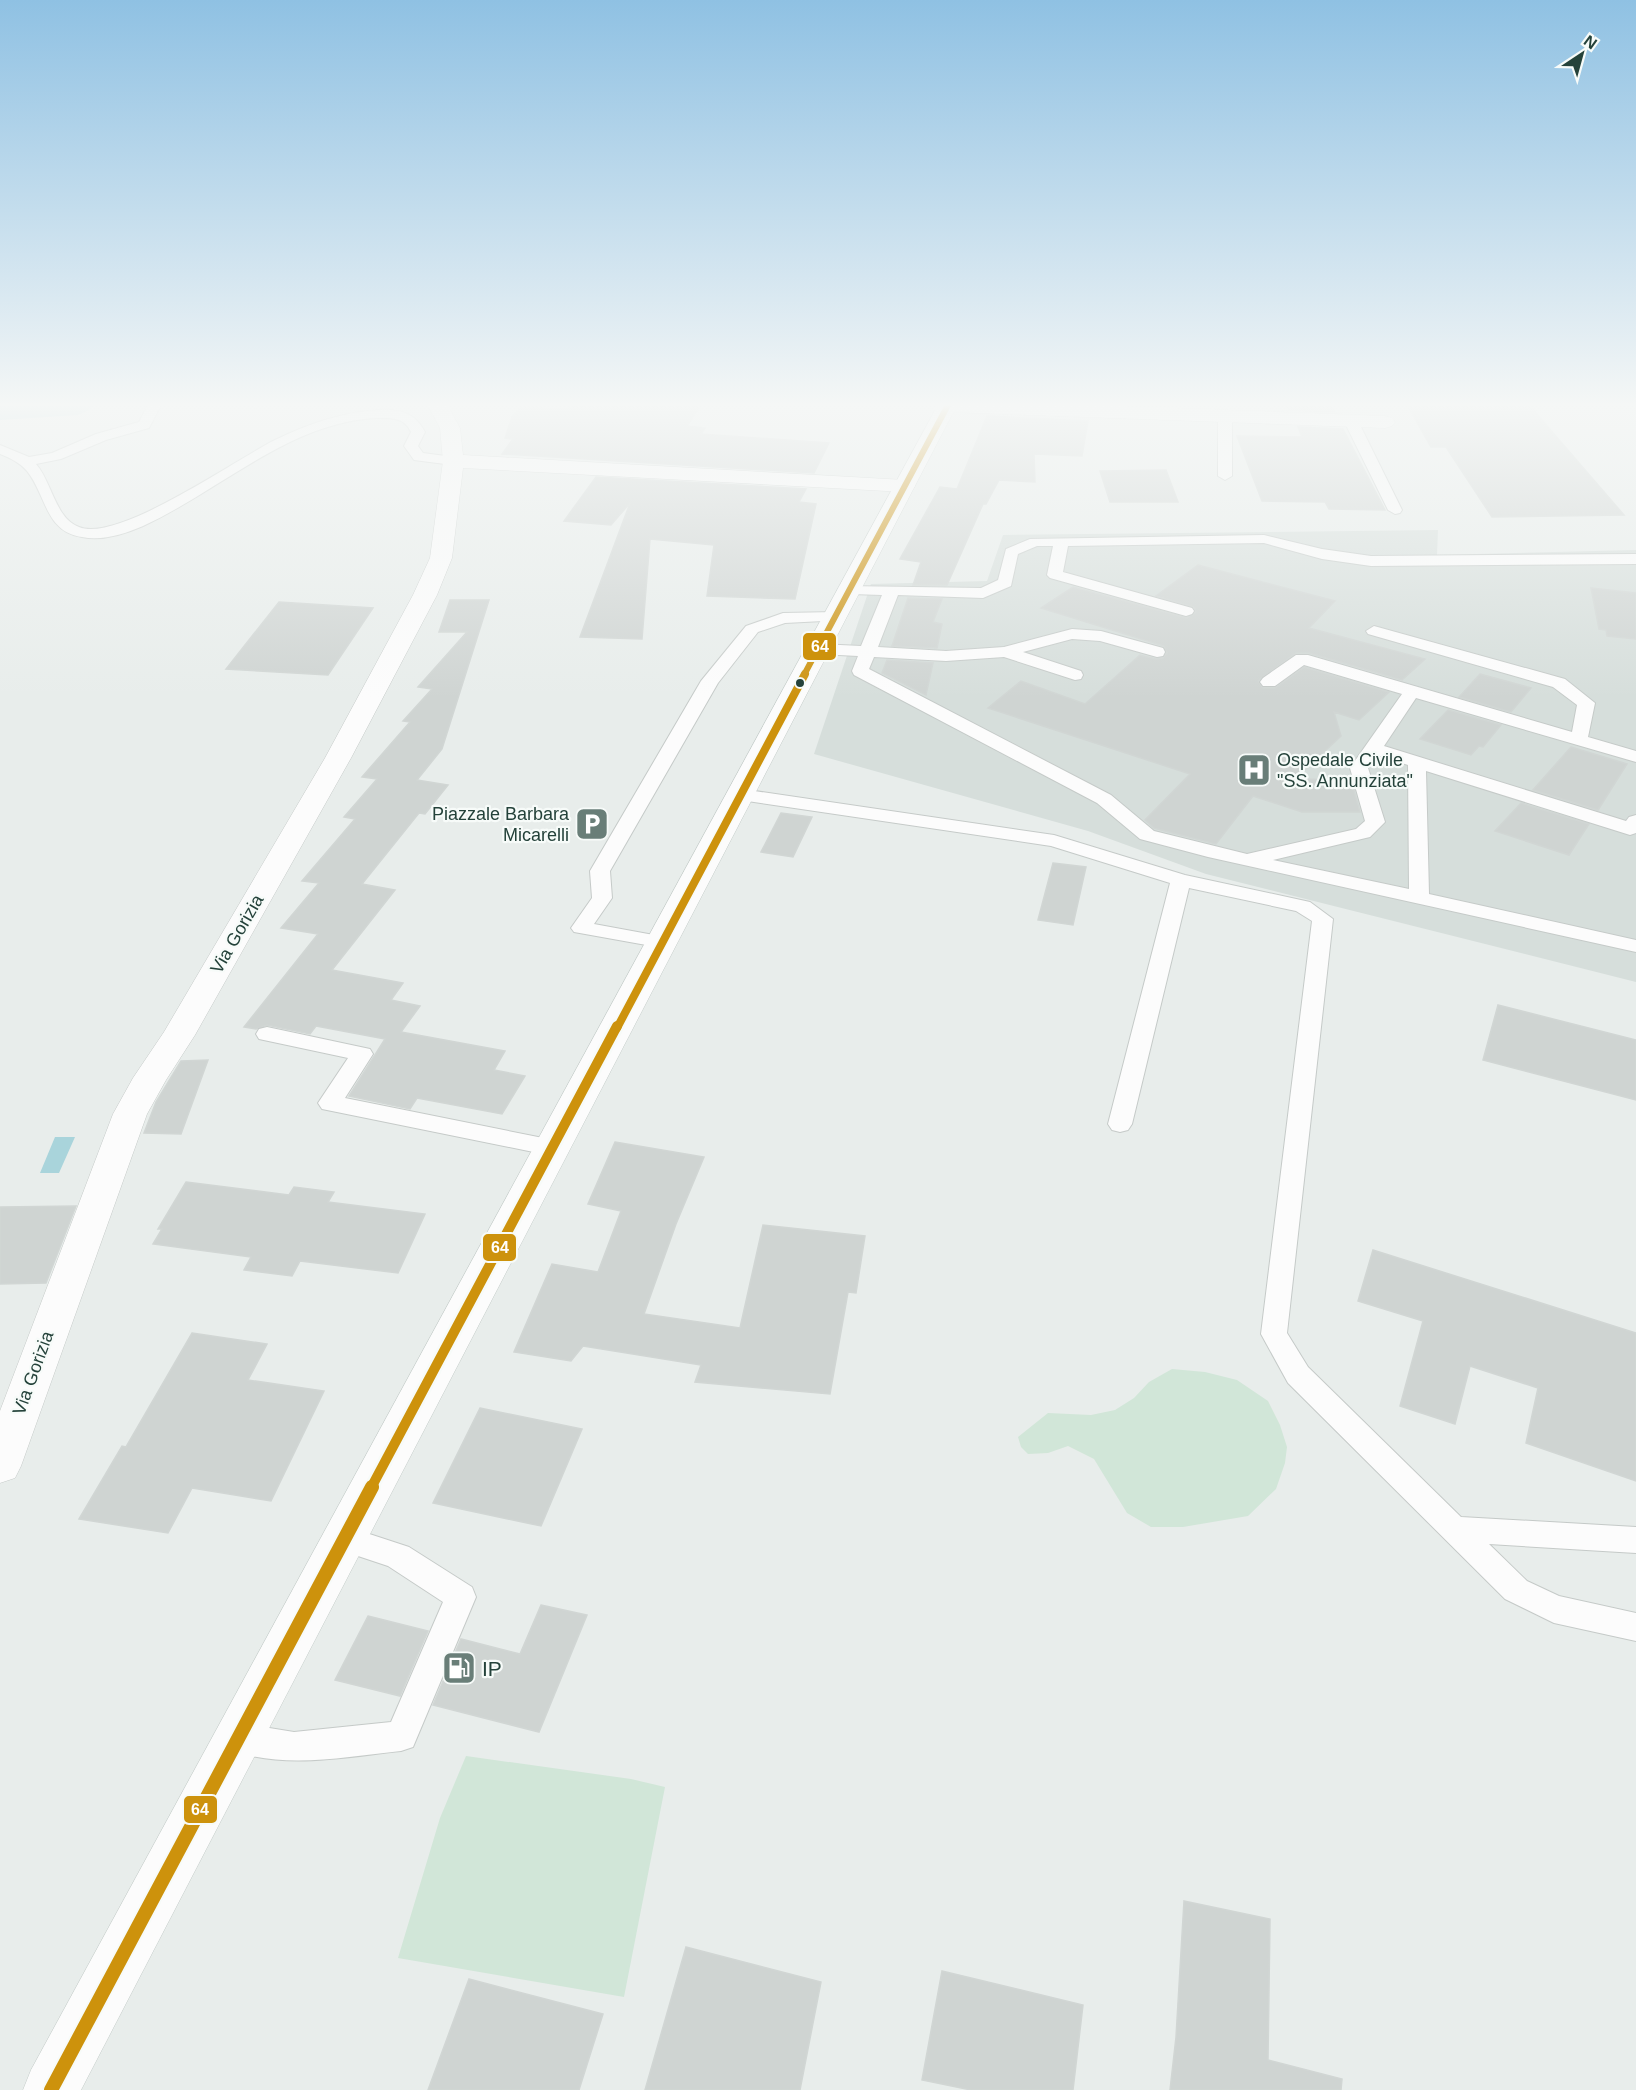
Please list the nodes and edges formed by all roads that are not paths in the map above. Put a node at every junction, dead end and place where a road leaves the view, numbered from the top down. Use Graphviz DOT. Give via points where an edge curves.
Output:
graph roads {
  1 [pos="50,503"];
  2 [pos="176,503"];
  3 [pos="449,503"];
  4 [pos="896,503"];
  5 [pos="1391,503"];
  6 [pos="1395,510"];
  7 [pos="1062,541"];
  8 [pos="1636,559"];
  9 [pos="892,590"];
  10 [pos="1186,611"];
  11 [pos="835,618"];
  12 [pos="1374,631"];
  13 [pos="868,651"];
  14 [pos="1005,652"];
  15 [pos="1157,652"];
  16 [pos="1075,675"];
  17 [pos="1269,682"];
  18 [pos="1412,692"];
  19 [pos="1578,740"];
  20 [pos="1372,748"];
  21 [pos="1636,757"];
  22 [pos="1417,762"];
  23 [pos="741,795"];
  24 [pos="1636,821"];
  25 [pos="1248,860"];
  26 [pos="1181,880"];
  27 [pos="1419,896"];
  28 [pos="663,942"];
  29 [pos="1636,946"];
  30 [pos="267,1034"];
  31 [pos="1120,1125"];
  32 [pos="553,1148"];
  33 [pos="0,1466"];
  34 [pos="1454,1529"];
  35 [pos="345,1539"];
  36 [pos="1636,1540"];
  37 [pos="1636,1626"];
  38 [pos="239,1738"];
  39 [pos="51,2090"];
  1 -- 2 [label="lane" via="66,529 84,533 116,530"];
  3 -- 33 [label="street, Via Gorizia" via="436,571 338,758 130,1114"];
  4 -- 11 [label="street"];
  5 -- 6 [label="lane"];
  7 -- 8 [label="lane" via="1264,539 1322,554 1371,561"];
  7 -- 9 [label="lane" via="1035,542 1011,552 1005,584 983,593"];
  7 -- 10 [label="lane" via="1055,575"];
  9 -- 11 [label="lane"];
  9 -- 13 [label="lane"];
  11 -- 13 [label="lane"];
  11 -- 23 [label="street"];
  11 -- 28 [label="lane" via="783,618 752,629 710,681 600,871 602,898 581,928"];
  12 -- 19 [label="lane" via="1559,683 1586,703"];
  13 -- 14 [label="lane" via="946,656"];
  13 -- 25 [label="lane" via="860,671 1104,799 1147,835"];
  14 -- 15 [label="lane" via="1072,634 1101,636"];
  14 -- 16 [label="lane"];
  17 -- 18 [label="lane" via="1302,659"];
  18 -- 19 [label="lane"];
  18 -- 20 [label="lane"];
  19 -- 21 [label="lane"];
  20 -- 22 [label="lane"];
  20 -- 25 [label="lane" via="1359,768 1375,822 1363,833"];
  22 -- 24 [label="lane" via="1630,829"];
  22 -- 27 [label="lane"];
  23 -- 26 [label="lane" via="1054,841"];
  23 -- 28 [label="street"];
  25 -- 27 [label="lane"];
  26 -- 31 [label="lane"];
  26 -- 34 [label="lane" via="1303,906 1323,919 1274,1334 1298,1375"];
  27 -- 29 [label="lane"];
  28 -- 32 [label="street"];
  30 -- 32 [label="lane" via="362,1054 330,1103"];
  32 -- 35 [label="street"];
  34 -- 36 [label="lane"];
  34 -- 37 [label="lane" via="1516,1590 1554,1609"];
  35 -- 38 [label="street"];
  35 -- 38 [label="lane" via="398,1556 461,1597 401,1736 294,1747"];
  38 -- 39 [label="street"];
}
